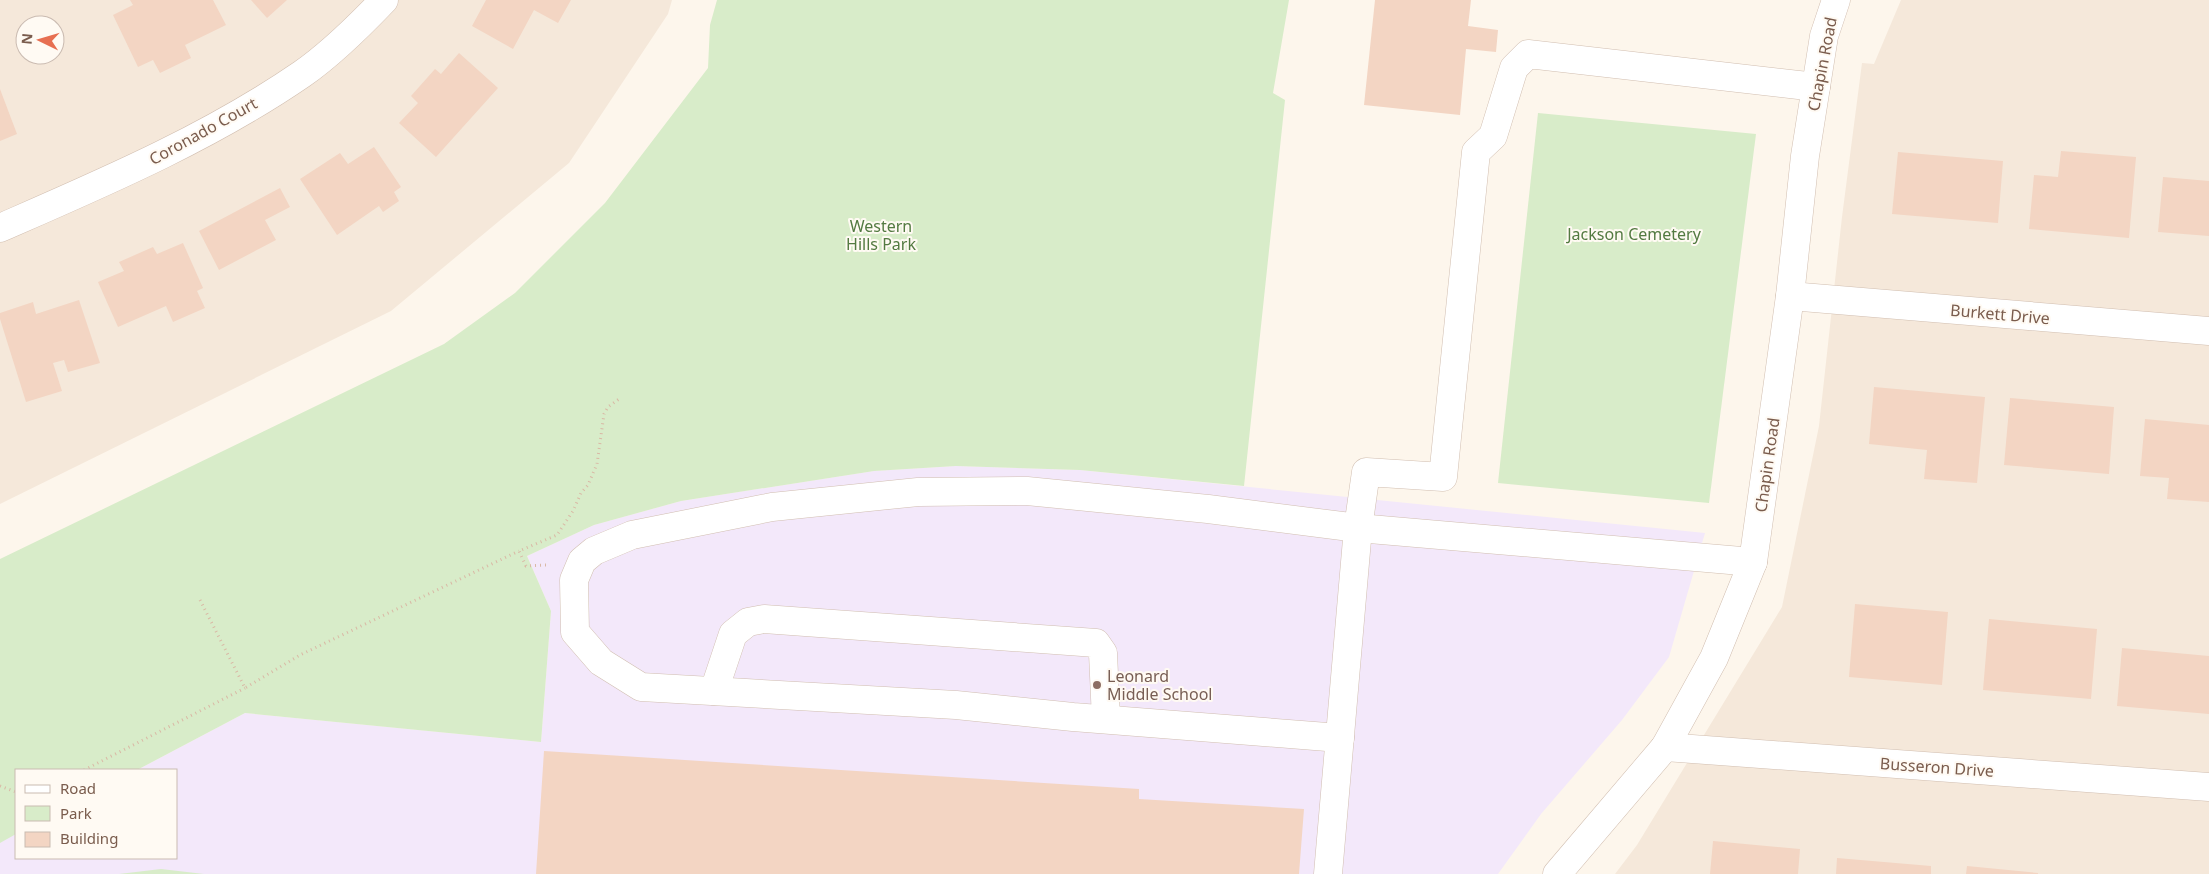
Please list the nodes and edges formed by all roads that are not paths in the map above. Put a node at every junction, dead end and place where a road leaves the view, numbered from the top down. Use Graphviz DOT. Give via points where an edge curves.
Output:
graph roads {
  1 [pos="384,0"];
  2 [pos="1836,0"];
  3 [pos="1816,87"];
  4 [pos="0,228"];
  5 [pos="1790,296"];
  6 [pos="2209,331"];
  7 [pos="1358,528"];
  8 [pos="1753,562"];
  9 [pos="714,691"];
  10 [pos="1106,719"];
  11 [pos="1340,738"];
  12 [pos="1666,747"];
  13 [pos="2209,787"];
  14 [pos="1328,874"];
  15 [pos="1557,874"];
  1 -- 4 [label="street, Coronado Court" via="303,74 238,114 124,174"];
  2 -- 3 [label="street, Chapin Road" via="1824,36"];
  3 -- 5 [label="street, Chapin Road"];
  3 -- 7 [label="street" via="1528,54 1514,68 1493,136 1476,152 1443,477 1366,472"];
  5 -- 6 [label="street, Burkett Drive"];
  5 -- 8 [label="street, Chapin Road"];
  7 -- 8 [label="street"];
  7 -- 9 [label="street" via="1208,508 1027,491 918,492 772,507 632,535 594,551 582,561 574,580 575,632 601,662 641,687"];
  7 -- 11 [label="street"];
  8 -- 12 [label="street, Chapin Road" via="1714,658"];
  9 -- 10 [label="street" via="956,705"];
  9 -- 10 [label="street" via="733,634 748,622 774,619 1096,643 1103,653"];
  10 -- 11 [label="street"];
  11 -- 14 [label="street"];
  12 -- 13 [label="street, Busseron Drive"];
  12 -- 15 [label="street, Chapin Road"];
}
